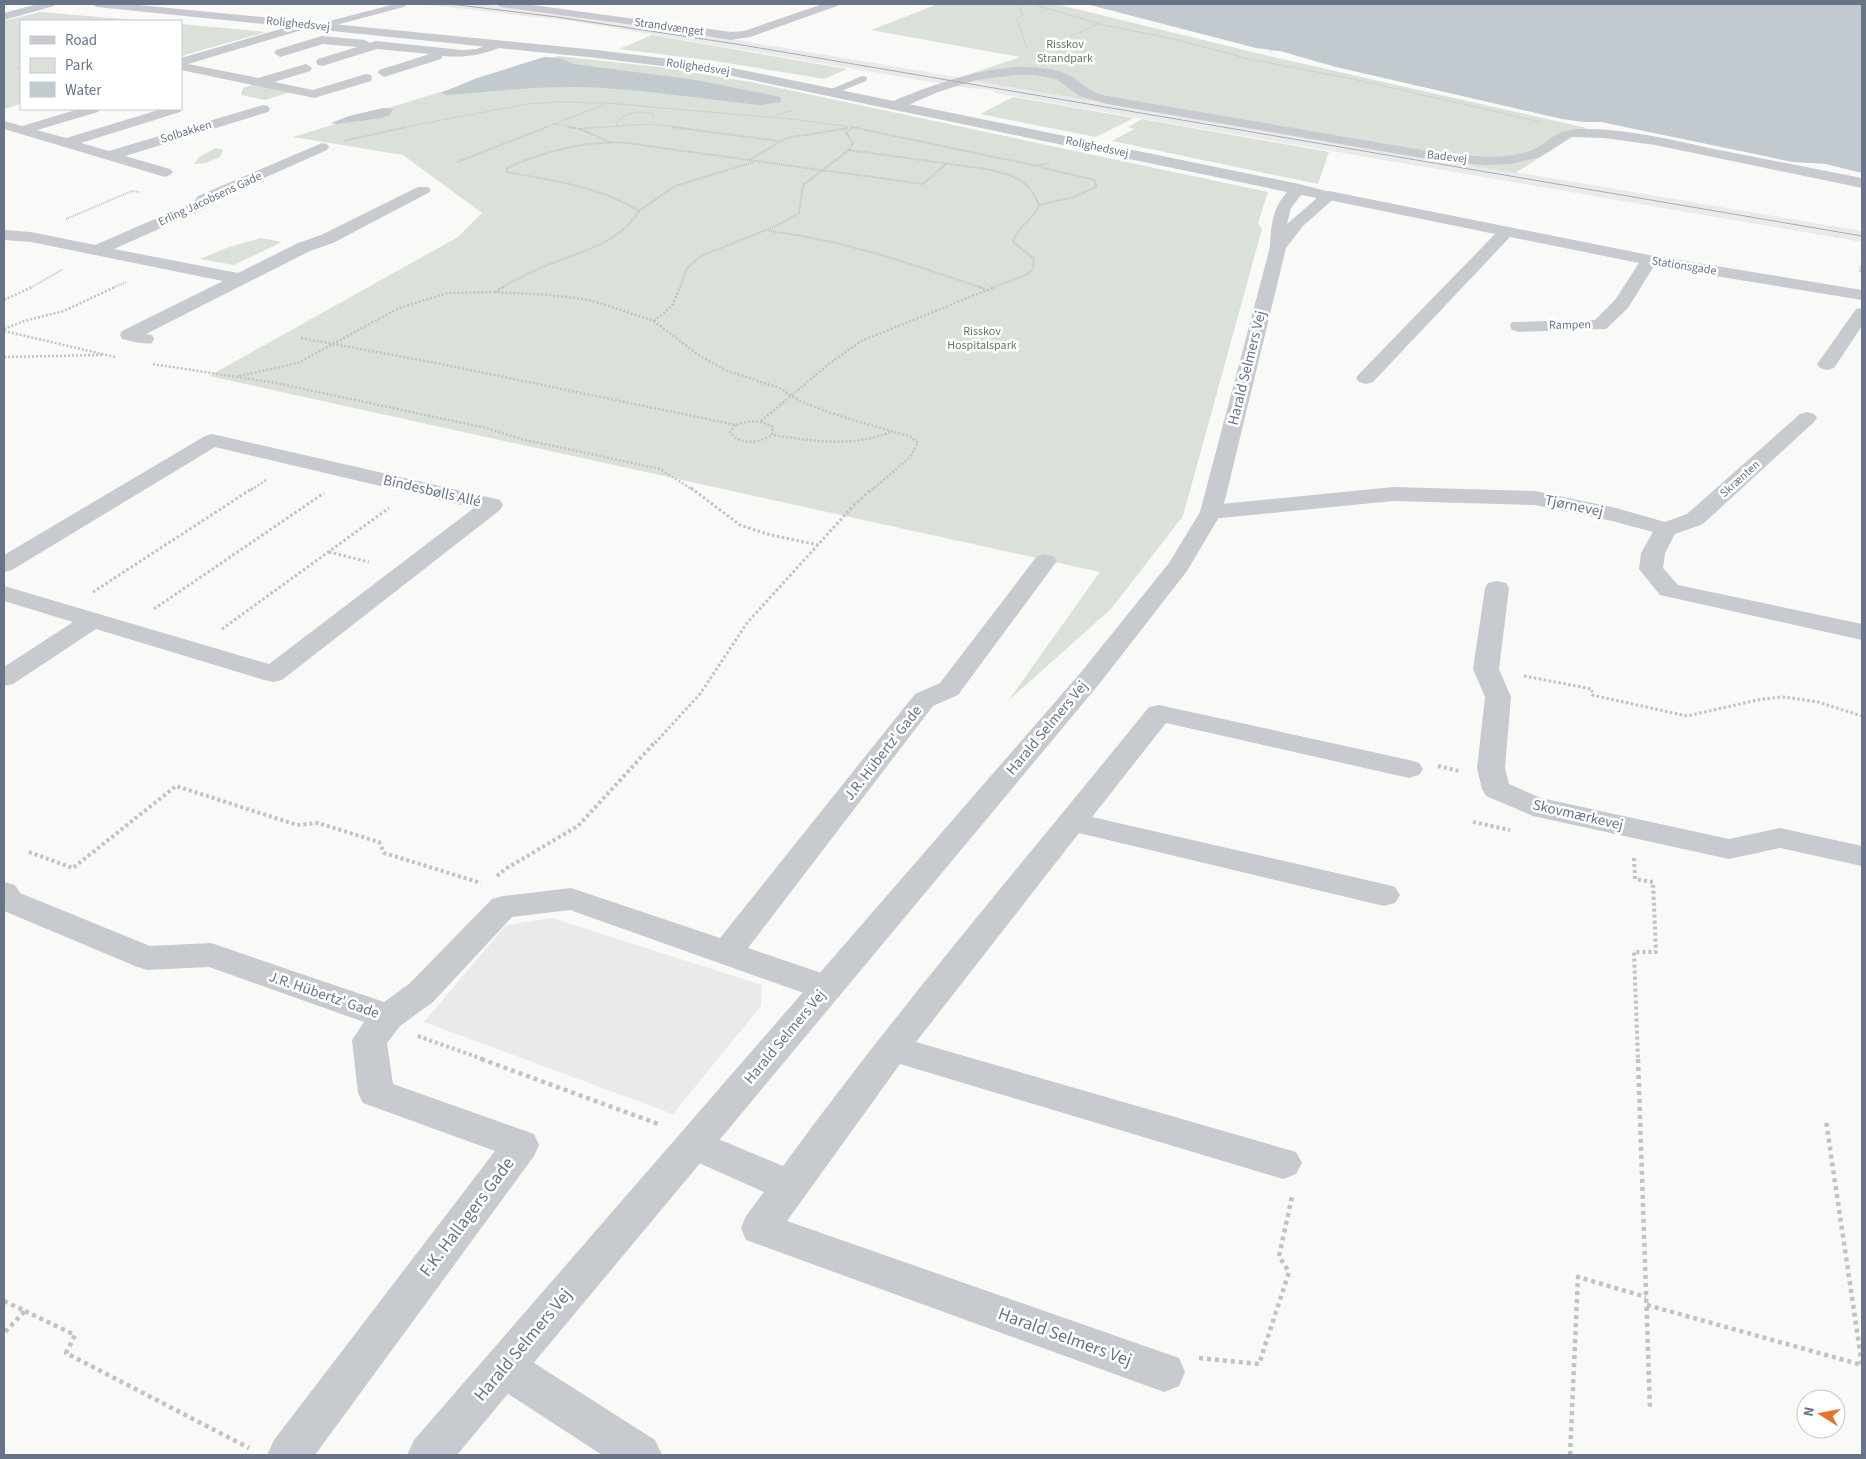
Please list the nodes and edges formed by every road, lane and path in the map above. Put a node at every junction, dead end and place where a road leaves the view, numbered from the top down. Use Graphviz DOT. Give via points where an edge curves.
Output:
graph roads {
  1 [pos="50,4"];
  2 [pos="97,4"];
  3 [pos="401,4"];
  4 [pos="501,4"];
  5 [pos="833,4"];
  6 [pos="1017,4"];
  7 [pos="1032,4"];
  8 [pos="4,17"];
  9 [pos="308,24"];
  10 [pos="1100,24"];
  11 [pos="321,26"];
  12 [pos="498,44"];
  13 [pos="376,45"];
  14 [pos="1286,46"];
  15 [pos="1038,51"];
  16 [pos="1269,52"];
  17 [pos="448,53"];
  18 [pos="1029,54"];
  19 [pos="269,56"];
  20 [pos="182,62"];
  21 [pos="322,62"];
  22 [pos="239,64"];
  23 [pos="182,66"];
  24 [pos="20,67"];
  25 [pos="15,68"];
  26 [pos="306,68"];
  27 [pos="212,72"];
  28 [pos="384,73"];
  29 [pos="366,78"];
  30 [pos="862,79"];
  31 [pos="189,80"];
  32 [pos="259,82"];
  33 [pos="832,91"];
  34 [pos="606,104"];
  35 [pos="896,105"];
  36 [pos="263,109"];
  37 [pos="90,110"];
  38 [pos="171,110"];
  39 [pos="554,124"];
  40 [pos="650,124"];
  41 [pos="4,125"];
  42 [pos="617,125"];
  43 [pos="853,127"];
  44 [pos="580,129"];
  45 [pos="22,130"];
  46 [pos="1567,132"];
  47 [pos="779,141"];
  48 [pos="66,143"];
  49 [pos="613,143"];
  50 [pos="1085,144"];
  51 [pos="322,147"];
  52 [pos="849,150"];
  53 [pos="108,156"];
  54 [pos="748,160"];
  55 [pos="457,162"];
  56 [pos="755,162"];
  57 [pos="948,163"];
  58 [pos="1037,166"];
  59 [pos="820,170"];
  60 [pos="165,172"];
  61 [pos="1862,183"];
  62 [pos="1298,189"];
  63 [pos="423,190"];
  64 [pos="140,192"];
  65 [pos="1329,196"];
  66 [pos="1038,205"];
  67 [pos="639,211"];
  68 [pos="769,231"];
  69 [pos="1506,232"];
  70 [pos="4,235"];
  71 [pos="31,237"];
  72 [pos="1278,247"];
  73 [pos="97,250"];
  74 [pos="1649,260"];
  75 [pos="164,264"];
  76 [pos="240,279"];
  77 [pos="986,290"];
  78 [pos="495,292"];
  79 [pos="1859,297"];
  80 [pos="4,300"];
  81 [pos="1862,314"];
  82 [pos="654,321"];
  83 [pos="1519,326"];
  84 [pos="4,330"];
  85 [pos="301,338"];
  86 [pos="145,339"];
  87 [pos="334,344"];
  88 [pos="108,355"];
  89 [pos="4,357"];
  90 [pos="117,357"];
  91 [pos="153,364"];
  92 [pos="1827,364"];
  93 [pos="238,376"];
  94 [pos="1366,378"];
  95 [pos="789,396"];
  96 [pos="1807,418"];
  97 [pos="761,422"];
  98 [pos="736,425"];
  99 [pos="894,430"];
  100 [pos="772,435"];
  101 [pos="297,459"];
  102 [pos="353,473"];
  103 [pos="417,488"];
  104 [pos="1211,512"];
  105 [pos="1666,529"];
  106 [pos="818,545"];
  107 [pos="1044,561"];
  108 [pos="4,565"];
  109 [pos="1497,588"];
  110 [pos="4,593"];
  111 [pos="64,612"];
  112 [pos="91,621"];
  113 [pos="124,629"];
  114 [pos="1862,632"];
  115 [pos="193,650"];
  116 [pos="1486,669"];
  117 [pos="4,678"];
  118 [pos="1862,716"];
  119 [pos="1409,770"];
  120 [pos="1494,779"];
  121 [pos="1073,822"];
  122 [pos="1473,822"];
  123 [pos="1520,832"];
  124 [pos="29,852"];
  125 [pos="1633,855"];
  126 [pos="1862,856"];
  127 [pos="493,879"];
  128 [pos="480,889"];
  129 [pos="4,894"];
  130 [pos="1384,895"];
  131 [pos="727,952"];
  132 [pos="827,988"];
  133 [pos="388,1017"];
  134 [pos="893,1049"];
  135 [pos="1826,1121"];
  136 [pos="696,1141"];
  137 [pos="1283,1163"];
  138 [pos="789,1186"];
  139 [pos="1646,1297"];
  140 [pos="4,1301"];
  141 [pos="1647,1305"];
  142 [pos="24,1311"];
  143 [pos="4,1333"];
  144 [pos="1862,1365"];
  145 [pos="505,1368"];
  146 [pos="1164,1372"];
  147 [pos="1650,1408"];
  148 [pos="271,1453"];
  149 [pos="1570,1454"];
  150 [pos="429,1455"];
  151 [pos="640,1455"];
  1 -- 8 [label="street"];
  2 -- 9 [label="street, Rolighedsvej"];
  3 -- 11 [label="lane"];
  4 -- 5 [label="street, Strandvænget" via="731,36 746,34"];
  6 -- 18 [label="path" via="1023,14 1018,20"];
  7 -- 10 [label="path"];
  9 -- 11 [label="street, Rolighedsvej"];
  9 -- 20 [label="street"];
  10 -- 15 [label="path"];
  10 -- 46 [label="path" via="1533,119"];
  11 -- 12 [label="street, Rolighedsvej"];
  12 -- 17 [label="street, Rolighedsvej" via="474,53"];
  12 -- 33 [label="street, Rolighedsvej" via="718,69"];
  13 -- 17 [label="street, Rolighedsvej"];
  13 -- 19 [label="street, Rolighedsvej" via="322,40"];
  13 -- 21 [label="street, Rolighedsvej"];
  14 -- 16 [label="path"];
  17 -- 28 [label="street, Rolighedsvej"];
  22 -- 27 [label="street"];
  23 -- 27 [label="street"];
  24 -- 25 [label="path"];
  26 -- 32 [label="street"];
  27 -- 31 [label="street"];
  27 -- 32 [label="street"];
  29 -- 32 [label="street" via="314,94"];
  30 -- 33 [label="lane"];
  33 -- 35 [label="street, Rolighedsvej"];
  34 -- 39 [label="path"];
  34 -- 43 [label="path"];
  34 -- 51 [label="path" via="527,104 436,120"];
  35 -- 46 [label="street, Badevej" via="979,76 1032,71 1057,75 1069,80 1079,90 1107,100 1455,159 1496,161 1533,154 1547,148"];
  35 -- 50 [label="street, Rolighedsvej"];
  36 -- 53 [label="street, Solbakken"];
  37 -- 45 [label="street"];
  38 -- 48 [label="street, Solbakken"];
  39 -- 44 [label="path"];
  39 -- 55 [label="path"];
  40 -- 42 [label="path"];
  40 -- 42 [label="path" via="655,116 640,112 625,115"];
  40 -- 47 [label="path"];
  41 -- 45 [label="street"];
  42 -- 44 [label="path"];
  43 -- 47 [label="path"];
  43 -- 52 [label="path" via="846,133 853,143"];
  43 -- 58 [label="path"];
  44 -- 49 [label="path"];
  45 -- 48 [label="street"];
  46 -- 61 [label="street" via="1644,138"];
  47 -- 54 [label="path"];
  48 -- 53 [label="street"];
  49 -- 54 [label="path"];
  49 -- 67 [label="path" via="541,155 507,168 507,172 614,197"];
  50 -- 58 [label="path" via="1075,152"];
  50 -- 62 [label="street, Rolighedsvej"];
  51 -- 73 [label="street, Erling Jacobsens Gade"];
  52 -- 57 [label="path"];
  52 -- 59 [label="path"];
  53 -- 60 [label="street"];
  54 -- 56 [label="path"];
  56 -- 59 [label="path"];
  56 -- 67 [label="path" via="675,186"];
  57 -- 59 [label="path" via="923,184"];
  57 -- 66 [label="path" via="986,169 1023,180 1035,192"];
  58 -- 66 [label="path" via="1095,180 1096,187 1074,197"];
  59 -- 68 [label="path" via="804,185 799,213 786,224"];
  62 -- 65 [label="street, Rolighedsvej"];
  62 -- 72 [label="street, Harald Selmers Vej" via="1285,201"];
  63 -- 76 [label="street"];
  64 -- 71 [label="path" via="132,191 35,232"];
  65 -- 69 [label="street, Stationsgade"];
  65 -- 72 [label="street, Harald Selmers Vej" via="1297,223"];
  66 -- 77 [label="path" via="1032,219 1012,242 1034,259 1033,269 1026,275"];
  67 -- 78 [label="path" via="625,230 611,240 527,274"];
  68 -- 77 [label="path" via="850,246"];
  68 -- 82 [label="path" via="737,240 689,265 682,275 672,306"];
  69 -- 74 [label="street, Stationsgade"];
  69 -- 94 [label="street"];
  70 -- 71 [label="street"];
  71 -- 73 [label="street"];
  72 -- 104 [label="street, Harald Selmers Vej"];
  73 -- 75 [label="street"];
  73 -- 80 [label="path"];
  74 -- 79 [label="street, Stationsgade"];
  74 -- 83 [label="street, Rampen" via="1626,297 1599,325"];
  75 -- 76 [label="street"];
  75 -- 84 [label="path" via="64,311"];
  76 -- 86 [label="street" via="129,335"];
  77 -- 95 [label="path" via="861,341"];
  78 -- 82 [label="path" via="550,294 590,300"];
  78 -- 87 [label="path" via="448,293 398,308"];
  81 -- 92 [label="street"];
  82 -- 95 [label="path" via="725,370 782,388"];
  84 -- 88 [label="path"];
  85 -- 87 [label="path"];
  87 -- 93 [label="path" via="298,363"];
  87 -- 98 [label="path"];
  88 -- 89 [label="path"];
  88 -- 90 [label="path"];
  91 -- 93 [label="path"];
  93 -- 106 [label="path" via="486,428 521,439 660,469 740,525"];
  95 -- 97 [label="path"];
  95 -- 99 [label="path"];
  96 -- 105 [label="street, Skrænten" via="1696,519"];
  97 -- 98 [label="path"];
  97 -- 100 [label="path" via="773,427"];
  98 -- 100 [label="path" via="730,432 740,440 757,441"];
  99 -- 100 [label="path" via="866,441 834,443"];
  99 -- 106 [label="path" via="918,443 910,457 854,505"];
  101 -- 102 [label="street, Bindesbølls Allé"];
  101 -- 108 [label="street, Bindesbølls Allé" via="212,440"];
  101 -- 111 [label="path"];
  102 -- 103 [label="street, Bindesbølls Allé"];
  102 -- 113 [label="path"];
  103 -- 115 [label="path"];
  103 -- 115 [label="street, Bindesbølls Allé" via="492,506 273,674"];
  104 -- 105 [label="street, Tjørnevej" via="1393,494 1535,498 1616,514"];
  104 -- 132 [label="street, Harald Selmers Vej" via="1179,566 1096,670"];
  105 -- 114 [label="street" via="1653,553 1651,569 1669,590"];
  106 -- 127 [label="path" via="747,623 700,694 578,826"];
  107 -- 131 [label="street, J.R. Hübertz' Gade" via="949,689 924,700"];
  109 -- 116 [label="street"];
  110 -- 111 [label="street, Bindesbølls Allé"];
  111 -- 112 [label="street, Bindesbølls Allé"];
  112 -- 113 [label="street, Bindesbølls Allé"];
  112 -- 117 [label="street"];
  113 -- 115 [label="street, Bindesbølls Allé"];
  116 -- 118 [label="path" via="1592,689 1592,696 1687,716 1773,697 1794,697 1827,704"];
  116 -- 120 [label="street" via="1498,698 1491,768"];
  119 -- 120 [label="path" via="1416,761"];
  119 -- 121 [label="street, Harald Selmers Vej" via="1159,714"];
  120 -- 126 [label="street, Skovmærkevej" via="1496,789 1532,806 1728,849 1780,838"];
  121 -- 130 [label="street"];
  121 -- 134 [label="street, Harald Selmers Vej"];
  122 -- 123 [label="path"];
  124 -- 128 [label="path" via="73,868 176,786 298,826 318,824 379,842 384,853 486,885"];
  125 -- 139 [label="path" via="1635,879 1653,882 1656,952 1634,952"];
  129 -- 133 [label="street, J.R. Hübertz' Gade" via="9,901 148,958 211,955"];
  131 -- 132 [label="street, J.R. Hübertz' Gade"];
  131 -- 133 [label="street, J.R. Hübertz' Gade" via="571,900 503,907 421,993"];
  132 -- 136 [label="street, Harald Selmers Vej"];
  133 -- 136 [label="path" via="412,1034"];
  133 -- 148 [label="street, F.K. Hallagers Gade" via="370,1040 376,1094 521,1145"];
  134 -- 137 [label="street"];
  134 -- 138 [label="street, Harald Selmers Vej"];
  135 -- 144 [label="path"];
  136 -- 138 [label="street"];
  136 -- 145 [label="street, Harald Selmers Vej"];
  137 -- 146 [label="path" via="1294,1185 1279,1256 1289,1272 1259,1364 1174,1355"];
  138 -- 146 [label="street, Harald Selmers Vej" via="760,1228"];
  139 -- 141 [label="path"];
  139 -- 149 [label="path" via="1578,1277"];
  140 -- 142 [label="path"];
  141 -- 144 [label="path"];
  141 -- 147 [label="path"];
  142 -- 143 [label="path"];
  142 -- 148 [label="path" via="75,1335 66,1352"];
  145 -- 150 [label="street, Harald Selmers Vej"];
  145 -- 151 [label="street"];
}
